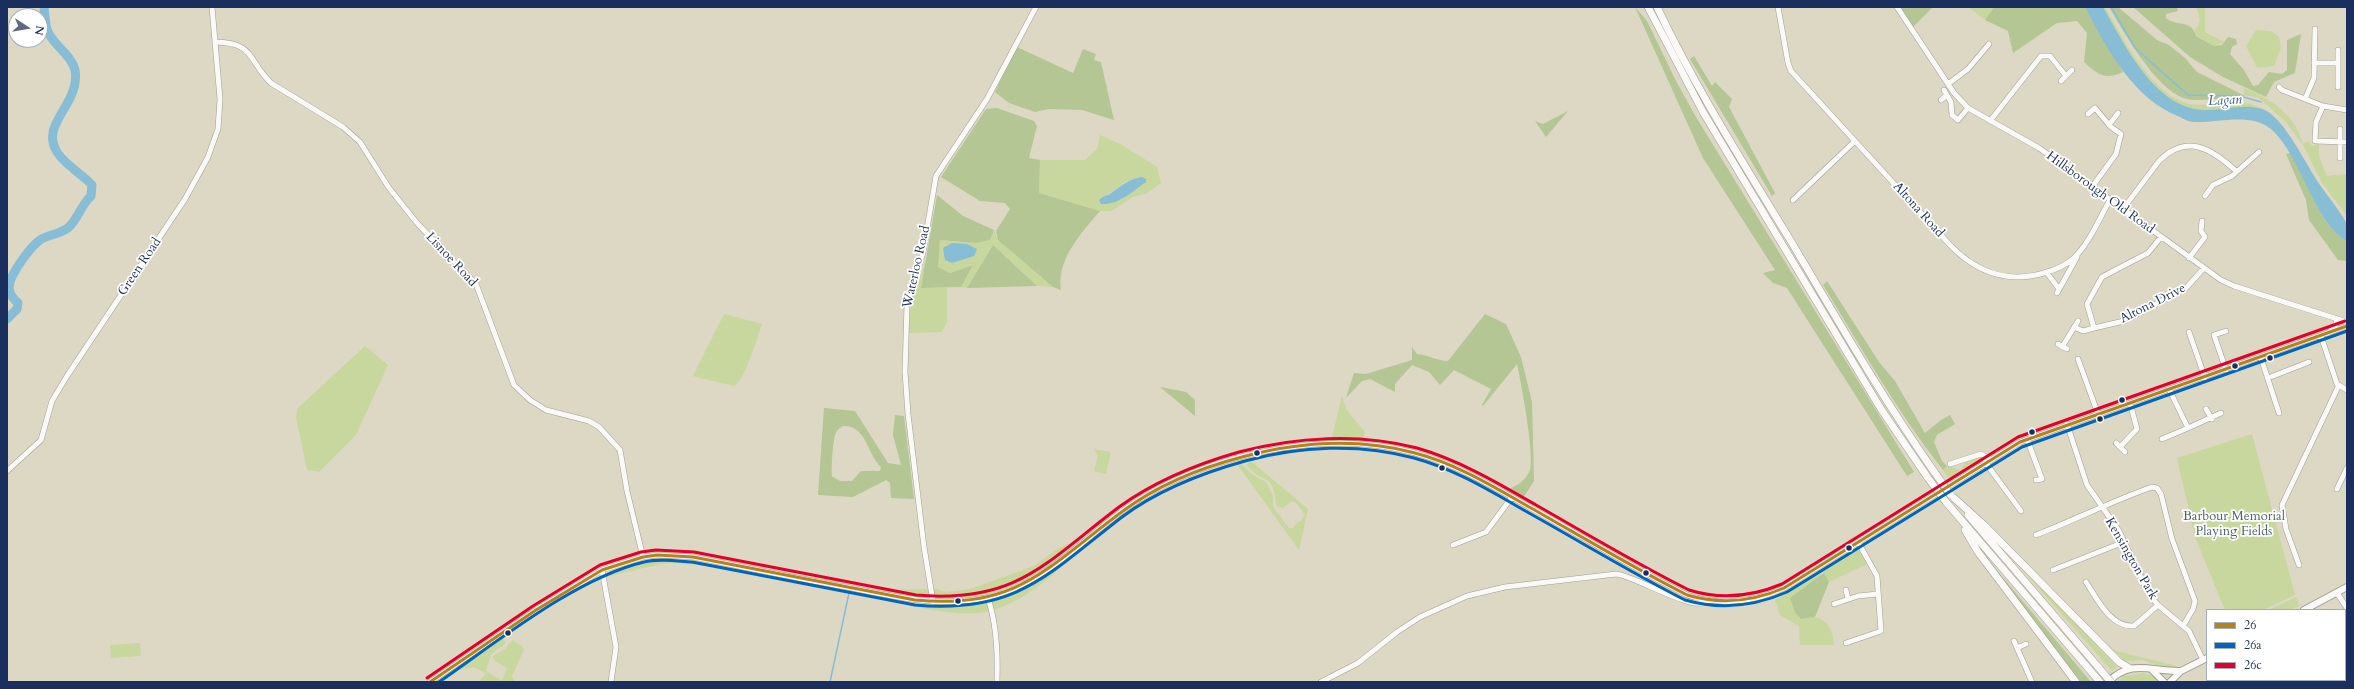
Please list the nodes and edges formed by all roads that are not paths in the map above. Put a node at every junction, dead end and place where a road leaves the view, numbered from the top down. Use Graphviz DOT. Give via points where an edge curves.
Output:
graph roads {
  1 [pos="212,7"];
  2 [pos="1036,7"];
  3 [pos="1648,7"];
  4 [pos="1657,7"];
  5 [pos="1778,7"];
  6 [pos="1897,7"];
  7 [pos="2315,29"];
  8 [pos="216,42"];
  9 [pos="1989,44"];
  10 [pos="2338,50"];
  11 [pos="2314,62"];
  12 [pos="2338,63"];
  13 [pos="2072,70"];
  14 [pos="2066,76"];
  15 [pos="2061,81"];
  16 [pos="1948,84"];
  17 [pos="2279,87"];
  18 [pos="2338,87"];
  19 [pos="1944,90"];
  20 [pos="1947,95"];
  21 [pos="2305,99"];
  22 [pos="1941,100"];
  23 [pos="2323,106"];
  24 [pos="1968,108"];
  25 [pos="2347,110"];
  26 [pos="2118,113"];
  27 [pos="2088,114"];
  28 [pos="1990,121"];
  29 [pos="2109,125"];
  30 [pos="2340,129"];
  31 [pos="1855,141"];
  32 [pos="2340,142"];
  33 [pos="2347,142"];
  34 [pos="2259,152"];
  35 [pos="2340,158"];
  36 [pos="2236,171"];
  37 [pos="2092,187"];
  38 [pos="2204,196"];
  39 [pos="1793,200"];
  40 [pos="2110,200"];
  41 [pos="2122,209"];
  42 [pos="2202,221"];
  43 [pos="2161,237"];
  44 [pos="2084,245"];
  45 [pos="2189,258"];
  46 [pos="2204,268"];
  47 [pos="2047,272"];
  48 [pos="2337,319"];
  49 [pos="2078,321"];
  50 [pos="2347,322"];
  51 [pos="2347,326"];
  52 [pos="2074,327"];
  53 [pos="2094,328"];
  54 [pos="2226,331"];
  55 [pos="2189,332"];
  56 [pos="2323,335"];
  57 [pos="2062,347"];
  58 [pos="2261,358"];
  59 [pos="2078,359"];
  60 [pos="2309,362"];
  61 [pos="2226,370"];
  62 [pos="2205,378"];
  63 [pos="2268,378"];
  64 [pos="2339,385"];
  65 [pos="2169,389"];
  66 [pos="2347,390"];
  67 [pos="2130,403"];
  68 [pos="2206,409"];
  69 [pos="2221,413"];
  70 [pos="2279,413"];
  71 [pos="2098,414"];
  72 [pos="2212,419"];
  73 [pos="2067,424"];
  74 [pos="2188,428"];
  75 [pos="2027,439"];
  76 [pos="2162,439"];
  77 [pos="2125,452"];
  78 [pos="1988,461"];
  79 [pos="1950,464"];
  80 [pos="2347,468"];
  81 [pos="7,471"];
  82 [pos="2036,480"];
  83 [pos="2337,490"];
  84 [pos="1952,496"];
  85 [pos="1512,497"];
  86 [pos="2100,507"];
  87 [pos="1952,510"];
  88 [pos="2021,511"];
  89 [pos="2036,535"];
  90 [pos="1858,542"];
  91 [pos="2124,542"];
  92 [pos="1453,545"];
  93 [pos="643,557"];
  94 [pos="2299,565"];
  95 [pos="602,570"];
  96 [pos="2053,570"];
  97 [pos="2086,582"];
  98 [pos="2347,587"];
  99 [pos="1846,590"];
  100 [pos="2337,593"];
  101 [pos="1878,594"];
  102 [pos="988,598"];
  103 [pos="1848,599"];
  104 [pos="1708,601"];
  105 [pos="933,602"];
  106 [pos="1834,604"];
  107 [pos="2158,605"];
  108 [pos="2347,608"];
  109 [pos="2306,609"];
  110 [pos="2183,626"];
  111 [pos="2014,641"];
  112 [pos="1846,643"];
  113 [pos="2026,644"];
  114 [pos="2017,648"];
  115 [pos="2205,659"];
  116 [pos="2129,668"];
  117 [pos="2151,669"];
  118 [pos="2179,672"];
  119 [pos="430,682"];
  120 [pos="611,682"];
  121 [pos="997,682"];
  122 [pos="1321,682"];
  123 [pos="2032,682"];
  124 [pos="2076,682"];
  125 [pos="2100,682"];
  126 [pos="2109,682"];
  127 [pos="2164,682"];
  128 [pos="2170,682"];
  129 [pos="2175,682"];
  1 -- 8 [label="street, Green Road"];
  2 -- 105 [label="street, Waterloo Road" via="987,99 936,176 923,252 911,284 907,305 905,372 908,414"];
  3 -- 87 [label="highway, bridge" via="1703,112 1881,408"];
  4 -- 84 [label="highway, bridge" via="1696,82 1759,189 1899,421"];
  5 -- 31 [label="street, Altona Road" via="1789,67"];
  6 -- 16 [label="street, Hillsborough Old Road"];
  7 -- 11 [label="street"];
  8 -- 81 [label="street, Green Road" via="220,99 218,129 208,157 185,199 52,401 41,440"];
  8 -- 93 [label="street, Lisnoe Road" via="243,46 270,83 344,128 360,142 389,188 416,223 476,284 514,385 546,410 589,421 599,427 620,450"];
  9 -- 16 [label="street" via="1968,69"];
  10 -- 12 [label="street"];
  11 -- 12 [label="street"];
  11 -- 21 [label="street" via="2314,78"];
  12 -- 18 [label="street"];
  13 -- 14 [label="street"];
  14 -- 15 [label="street"];
  14 -- 28 [label="street" via="2050,56 2041,56"];
  16 -- 24 [label="street, Hillsborough Old Road"];
  17 -- 21 [label="street"];
  19 -- 20 [label="street"];
  20 -- 22 [label="street"];
  20 -- 24 [label="street" via="1951,102 1952,115 1960,122"];
  21 -- 23 [label="street"];
  23 -- 25 [label="street"];
  23 -- 32 [label="street" via="2316,122 2315,141"];
  24 -- 28 [label="street, Hillsborough Old Road"];
  26 -- 29 [label="street"];
  27 -- 29 [label="street" via="2095,108"];
  28 -- 37 [label="street, Hillsborough Old Road" via="2028,140"];
  29 -- 37 [label="street" via="2121,134 2116,154"];
  30 -- 32 [label="street"];
  31 -- 39 [label="street"];
  31 -- 47 [label="street, Altona Road" via="1969,263 2004,277 2019,278"];
  32 -- 33 [label="street"];
  32 -- 35 [label="street"];
  34 -- 36 [label="street"];
  36 -- 38 [label="street" via="2213,185"];
  36 -- 41 [label="street" via="2222,157 2209,150 2194,146 2182,147 2165,155 2159,161"];
  37 -- 40 [label="street, Hillsborough Old Road"];
  40 -- 41 [label="street, Hillsborough Old Road"];
  40 -- 44 [label="street, Altona Road"];
  41 -- 43 [label="street, Hillsborough Old Road"];
  42 -- 45 [label="street" via="2200,231 2206,237"];
  43 -- 45 [label="street, Hillsborough Old Road"];
  43 -- 53 [label="street" via="2148,253 2100,279 2087,304"];
  44 -- 47 [label="street, Altona Road" via="2067,263"];
  44 -- 47 [label="street" via="2058,291"];
  45 -- 46 [label="street, Hillsborough Old Road"];
  46 -- 48 [label="street, Hillsborough Old Road" via="2234,286"];
  46 -- 53 [label="street, Altona Drive" via="2186,288 2129,320"];
  48 -- 50 [label="street, Hillsborough Old Road"];
  48 -- 56 [label="street" via="2333,329"];
  49 -- 52 [label="street"];
  51 -- 56 [label="street"];
  52 -- 53 [label="street, Altona Drive" via="2083,331"];
  52 -- 57 [label="street"];
  54 -- 61 [label="street" via="2214,335"];
  55 -- 62 [label="street"];
  56 -- 58 [label="street"];
  56 -- 64 [label="street"];
  58 -- 61 [label="street"];
  58 -- 63 [label="street"];
  59 -- 71 [label="street"];
  60 -- 63 [label="street"];
  61 -- 62 [label="street"];
  62 -- 65 [label="street"];
  63 -- 70 [label="street"];
  64 -- 66 [label="street"];
  64 -- 94 [label="street" via="2282,505 2286,529"];
  65 -- 67 [label="street"];
  65 -- 74 [label="street"];
  67 -- 71 [label="street"];
  67 -- 77 [label="street" via="2136,429 2118,445"];
  68 -- 72 [label="street"];
  69 -- 72 [label="street"];
  71 -- 73 [label="street"];
  72 -- 74 [label="street"];
  73 -- 75 [label="street"];
  73 -- 86 [label="street, Kensington Park" via="2087,485"];
  74 -- 76 [label="street"];
  75 -- 78 [label="street"];
  75 -- 82 [label="street" via="2042,480"];
  78 -- 79 [label="street" via="1981,454"];
  78 -- 88 [label="street"];
  78 -- 90 [label="street"];
  80 -- 83 [label="street"];
  84 -- 116 [label="highway" via="2119,662"];
  84 -- 126 [label="highway, bridge"];
  85 -- 92 [label="street" via="1486,532"];
  85 -- 102 [label="street" via="1452,466 1399,449 1344,444 1272,450 1199,471 1156,491 1127,508 1037,577"];
  85 -- 104 [label="street" via="1658,580 1687,595"];
  86 -- 89 [label="street"];
  86 -- 91 [label="street, Kensington Park"];
  86 -- 110 [label="street" via="2152,487 2160,490 2172,539 2195,601"];
  87 -- 124 [label="highway" via="1978,552"];
  87 -- 125 [label="highway"];
  90 -- 101 [label="street" via="1877,576"];
  90 -- 104 [label="street" via="1777,591 1732,602"];
  91 -- 96 [label="street"];
  91 -- 107 [label="street, Kensington Park" via="2140,578"];
  93 -- 95 [label="street"];
  93 -- 105 [label="street" via="693,557 895,597"];
  95 -- 119 [label="street" via="536,610"];
  95 -- 120 [label="street" via="616,647"];
  97 -- 107 [label="street" via="2108,613 2122,625 2134,626"];
  98 -- 100 [label="main road"];
  99 -- 103 [label="street"];
  100 -- 108 [label="street"];
  100 -- 109 [label="main road"];
  101 -- 103 [label="street"];
  101 -- 112 [label="street" via="1881,631"];
  102 -- 105 [label="street"];
  102 -- 121 [label="street" via="998,652"];
  103 -- 106 [label="street"];
  104 -- 122 [label="street" via="1703,604 1687,601 1632,577 1616,574 1505,587 1476,593 1420,617 1358,663"];
  107 -- 110 [label="street, Kensington Park"];
  110 -- 115 [label="street, Kensington Park" via="2189,631"];
  111 -- 114 [label="street"];
  113 -- 114 [label="street"];
  114 -- 123 [label="street"];
  115 -- 118 [label="main road"];
  116 -- 117 [label="main road"];
  116 -- 126 [label="main road" via="2119,672"];
  117 -- 118 [label="main road"];
  117 -- 127 [label="main road"];
  118 -- 128 [label="main road"];
  118 -- 129 [label="street"];
}
